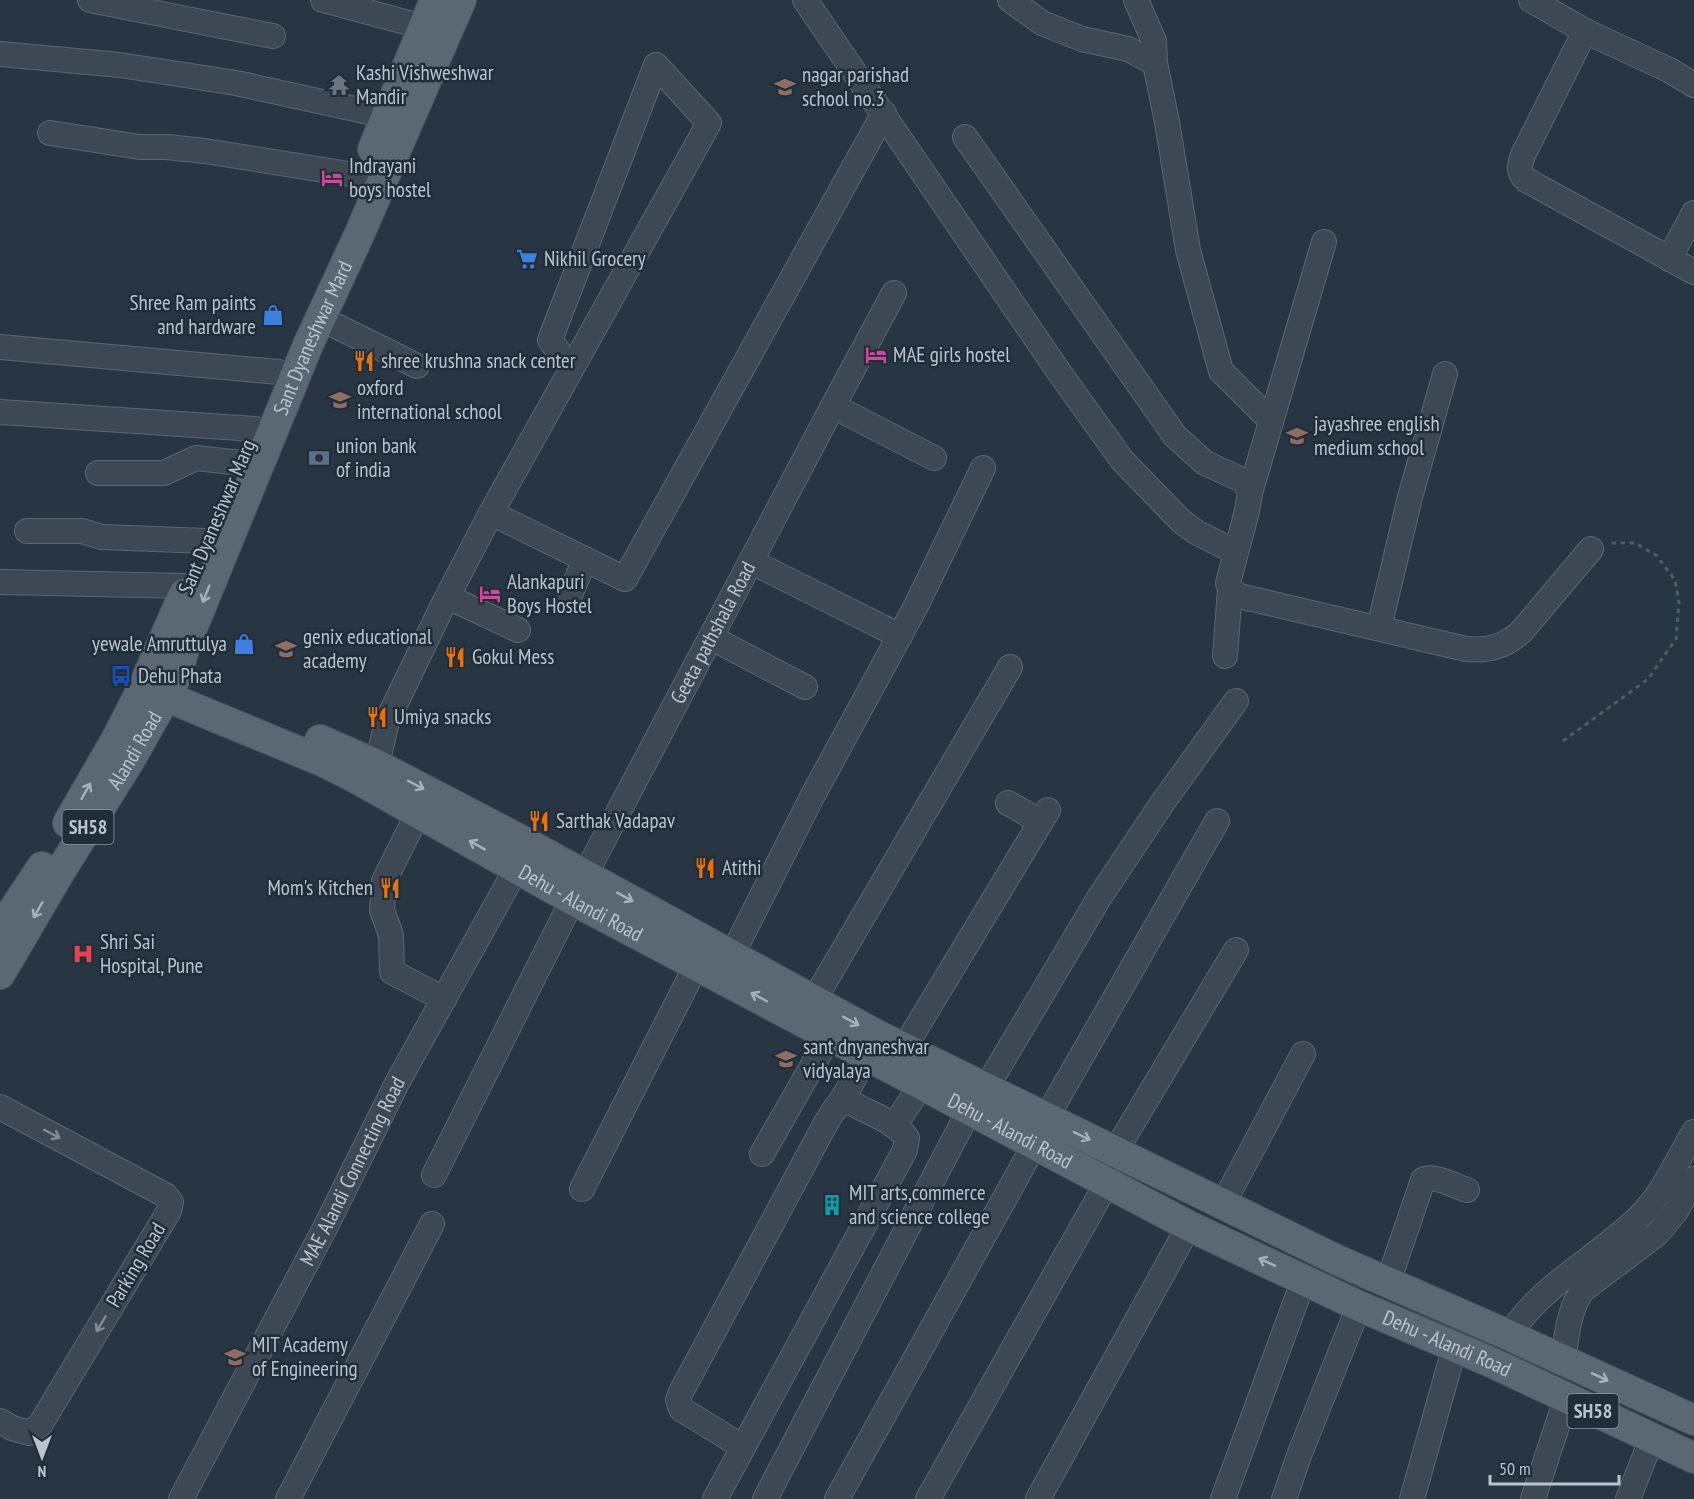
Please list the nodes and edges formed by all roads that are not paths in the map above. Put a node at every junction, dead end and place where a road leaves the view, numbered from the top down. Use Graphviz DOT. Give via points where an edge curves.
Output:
graph roads {
  1 [pos="90,0"];
  2 [pos="323,0"];
  3 [pos="461,0"];
  4 [pos="805,0"];
  5 [pos="1010,0"];
  6 [pos="1136,0"];
  7 [pos="1531,0"];
  8 [pos="434,22"];
  9 [pos="1585,31"];
  10 [pos="273,36"];
  11 [pos="0,54"];
  12 [pos="1155,63"];
  13 [pos="1694,85"];
  14 [pos="884,113"];
  15 [pos="396,120"];
  16 [pos="50,133"];
  17 [pos="964,136"];
  18 [pos="371,180"];
  19 [pos="1694,213"];
  20 [pos="350,231"];
  21 [pos="1324,242"];
  22 [pos="1669,258"];
  23 [pos="1694,272"];
  24 [pos="894,293"];
  25 [pos="320,318"];
  26 [pos="0,348"];
  27 [pos="417,366"];
  28 [pos="573,366"];
  29 [pos="287,374"];
  30 [pos="1445,374"];
  31 [pos="834,406"];
  32 [pos="0,412"];
  33 [pos="1271,421"];
  34 [pos="263,432"];
  35 [pos="934,458"];
  36 [pos="983,468"];
  37 [pos="98,473"];
  38 [pos="239,483"];
  39 [pos="1250,493"];
  40 [pos="491,513"];
  41 [pos="27,531"];
  42 [pos="216,545"];
  43 [pos="1591,549"];
  44 [pos="1235,552"];
  45 [pos="585,559"];
  46 [pos="752,562"];
  47 [pos="0,582"];
  48 [pos="188,586"];
  49 [pos="1230,589"];
  50 [pos="448,597"];
  51 [pos="568,600"];
  52 [pos="1379,628"];
  53 [pos="518,630"];
  54 [pos="900,636"];
  55 [pos="711,638"];
  56 [pos="1225,656"];
  57 [pos="1010,668"];
  58 [pos="159,683"];
  59 [pos="805,687"];
  60 [pos="1236,701"];
  61 [pos="377,765"];
  62 [pos="1008,803"];
  63 [pos="418,813"];
  64 [pos="1217,821"];
  65 [pos="524,856"];
  66 [pos="579,887"];
  67 [pos="0,930"];
  68 [pos="1236,950"];
  69 [pos="732,955"];
  70 [pos="697,964"];
  71 [pos="0,974"];
  72 [pos="444,999"];
  73 [pos="807,1009"];
  74 [pos="830,1035"];
  75 [pos="904,1048"];
  76 [pos="1303,1054"];
  77 [pos="868,1055"];
  78 [pos="922,1084"];
  79 [pos="978,1099"];
  80 [pos="838,1106"];
  81 [pos="0,1107"];
  82 [pos="894,1126"];
  83 [pos="1041,1131"];
  84 [pos="1694,1132"];
  85 [pos="1115,1152"];
  86 [pos="762,1154"];
  87 [pos="434,1175"];
  88 [pos="1694,1179"];
  89 [pos="1107,1183"];
  90 [pos="582,1190"];
  91 [pos="1467,1190"];
  92 [pos="1223,1204"];
  93 [pos="432,1224"];
  94 [pos="1189,1226"];
  95 [pos="1305,1279"];
  96 [pos="1388,1282"];
  97 [pos="1359,1306"];
  98 [pos="1508,1335"];
  99 [pos="1455,1346"];
  100 [pos="1563,1360"];
  101 [pos="1493,1363"];
  102 [pos="1566,1399"];
  103 [pos="1694,1420"];
  104 [pos="0,1421"];
  105 [pos="1652,1438"];
  106 [pos="743,1447"];
  107 [pos="1694,1458"];
  108 [pos="181,1499"];
  109 [pos="288,1499"];
  110 [pos="715,1499"];
  111 [pos="765,1499"];
  112 [pos="837,1499"];
  113 [pos="928,1499"];
  114 [pos="1038,1499"];
  115 [pos="1223,1499"];
  116 [pos="1284,1499"];
  117 [pos="1412,1499"];
  118 [pos="1533,1499"];
  119 [pos="1628,1499"];
  1 -- 10 [label="street"];
  2 -- 8 [label="street"];
  3 -- 8 [label="main road"];
  4 -- 14 [label="street"];
  5 -- 12 [label="street" via="1042,23 1082,39 1128,49"];
  6 -- 12 [label="street" via="1154,41"];
  7 -- 9 [label="street"];
  8 -- 15 [label="main road, Sant Dyaneshwar Marg"];
  9 -- 13 [label="street"];
  9 -- 22 [label="street" via="1523,156 1521,174"];
  11 -- 15 [label="street" via="120,64 236,83"];
  12 -- 33 [label="street" via="1188,250 1221,371"];
  14 -- 44 [label="street" via="1122,460 1181,521"];
  14 -- 45 [label="street" via="625,579"];
  15 -- 18 [label="main road, Sant Dyaneshwar Marg"];
  16 -- 18 [label="street" via="140,147 205,151"];
  17 -- 39 [label="street" via="1175,436 1205,463 1242,480"];
  18 -- 20 [label="main road, Sant Dyaneshwar Marg"];
  19 -- 22 [label="street"];
  20 -- 25 [label="main road, Sant Dyaneshwar Mard"];
  20 -- 29 [label="main road, Sant Dyaneshwar Marg"];
  21 -- 33 [label="street"];
  22 -- 23 [label="street"];
  24 -- 31 [label="street, Geeta pathshala Road"];
  25 -- 27 [label="street"];
  25 -- 29 [label="main road, Sant Dyaneshwar Mard"];
  26 -- 29 [label="street"];
  28 -- 28 [label="street" via="550,340 656,65 708,123"];
  28 -- 40 [label="street"];
  29 -- 34 [label="main road, Sant Dyaneshwar Marg"];
  30 -- 52 [label="street"];
  31 -- 35 [label="street"];
  31 -- 46 [label="street, Geeta pathshala Road"];
  32 -- 34 [label="street"];
  33 -- 39 [label="street"];
  34 -- 38 [label="main road, Sant Dyaneshwar Marg"];
  36 -- 54 [label="street"];
  37 -- 38 [label="street" via="164,473 196,458"];
  38 -- 42 [label="main road, Sant Dyaneshwar Marg"];
  39 -- 44 [label="street"];
  40 -- 45 [label="street"];
  40 -- 50 [label="street"];
  41 -- 42 [label="street" via="82,531 102,537"];
  42 -- 48 [label="main road, Sant Dyaneshwar Marg"];
  42 -- 58 [label="main road, one-way" via="186,643"];
  43 -- 52 [label="street" via="1521,632 1501,646 1466,648"];
  44 -- 49 [label="street"];
  45 -- 51 [label="street"];
  46 -- 54 [label="street"];
  46 -- 55 [label="street, Geeta pathshala Road"];
  47 -- 48 [label="street"];
  48 -- 58 [label="main road, Sant Dyaneshwar Marg"];
  49 -- 52 [label="street" via="1239,596"];
  49 -- 56 [label="street"];
  50 -- 53 [label="street"];
  50 -- 61 [label="street" via="387,721"];
  54 -- 69 [label="street"];
  55 -- 59 [label="street"];
  55 -- 66 [label="street, Geeta pathshala Road"];
  57 -- 73 [label="street"];
  58 -- 61 [label="main road, Dehu - Alandi Road / SH58" via="220,700"];
  58 -- 63 [label="main road, Dehu - Alandi Road / SH58" via="324,762"];
  67 -- 58 [label="main road, SH58, one-way" via="52,852 117,738"];
  58 -- 71 [label="main road, Alandi Road / SH58, one-way" via="128,763"];
  60 -- 79 [label="street" via="1162,802 1099,898"];
  61 -- 65 [label="main road, Dehu - Alandi Road / SH58, one-way"];
  62 -- 75 [label="street" via="1045,816"];
  65 -- 63 [label="main road, Dehu - Alandi Road / SH58, one-way"];
  63 -- 72 [label="street" via="384,881 382,910 391,935 392,972"];
  64 -- 83 [label="street"];
  65 -- 66 [label="main road, Dehu - Alandi Road / SH58"];
  65 -- 72 [label="street, MAE Alandi Connecting Road"];
  66 -- 69 [label="main road, Dehu - Alandi Road / SH58, one-way"];
  66 -- 70 [label="main road, Dehu - Alandi Road / SH58"];
  66 -- 87 [label="street, Geeta pathshala Road"];
  68 -- 85 [label="street"];
  69 -- 73 [label="main road, Dehu - Alandi Road / SH58"];
  73 -- 70 [label="main road, Dehu - Alandi Road / SH58, one-way"];
  70 -- 90 [label="street"];
  72 -- 108 [label="street, MAE Alandi Connecting Road"];
  73 -- 74 [label="main road, Dehu - Alandi Road / SH58"];
  73 -- 75 [label="main road, Dehu - Alandi Road / SH58, one-way"];
  74 -- 77 [label="main road, Dehu - Alandi Road / SH58"];
  74 -- 86 [label="street"];
  75 -- 79 [label="main road, Dehu - Alandi Road / SH58"];
  76 -- 92 [label="street"];
  77 -- 78 [label="main road, Dehu - Alandi Road / SH58"];
  77 -- 80 [label="street"];
  78 -- 79 [label="main road, Dehu - Alandi Road / SH58"];
  78 -- 82 [label="street"];
  79 -- 83 [label="main road, Dehu - Alandi Road / SH58"];
  79 -- 111 [label="street"];
  80 -- 82 [label="street" via="851,1103"];
  80 -- 106 [label="street" via="678,1400 681,1409"];
  81 -- 104 [label="street, Parking Road, one-way" via="165,1195 171,1202 40,1425 29,1433"];
  82 -- 106 [label="street" via="907,1138 905,1150"];
  83 -- 85 [label="main road, Dehu - Alandi Road / SH58, one-way"];
  83 -- 89 [label="main road, Dehu - Alandi Road / SH58"];
  83 -- 112 [label="street"];
  84 -- 98 [label="street" via="1640,1216 1556,1284"];
  85 -- 92 [label="main road, Dehu - Alandi Road / SH58"];
  88 -- 100 [label="street" via="1657,1234 1577,1297"];
  89 -- 94 [label="main road, Dehu - Alandi Road / SH58"];
  89 -- 113 [label="street"];
  91 -- 96 [label="street" via="1434,1179 1423,1180"];
  92 -- 96 [label="main road, Dehu - Alandi Road / SH58"];
  93 -- 109 [label="street"];
  95 -- 94 [label="main road, Dehu - Alandi Road / SH58, one-way"];
  94 -- 114 [label="street"];
  95 -- 97 [label="main road, Dehu - Alandi Road / SH58"];
  95 -- 115 [label="street"];
  96 -- 98 [label="main road, Dehu - Alandi Road / SH58"];
  97 -- 99 [label="main road, Dehu - Alandi Road / SH58"];
  97 -- 116 [label="street"];
  98 -- 100 [label="main road, Dehu - Alandi Road / SH58"];
  98 -- 101 [label="street"];
  99 -- 101 [label="main road, Dehu - Alandi Road / SH58"];
  99 -- 117 [label="street"];
  100 -- 103 [label="main road, Dehu - Alandi Road / SH58, one-way"];
  101 -- 102 [label="main road, Dehu - Alandi Road / SH58"];
  102 -- 105 [label="main road, Dehu - Alandi Road / SH58"];
  102 -- 118 [label="street"];
  105 -- 107 [label="main road, Dehu - Alandi Road / SH58"];
  105 -- 119 [label="street"];
  106 -- 110 [label="street"];
}
